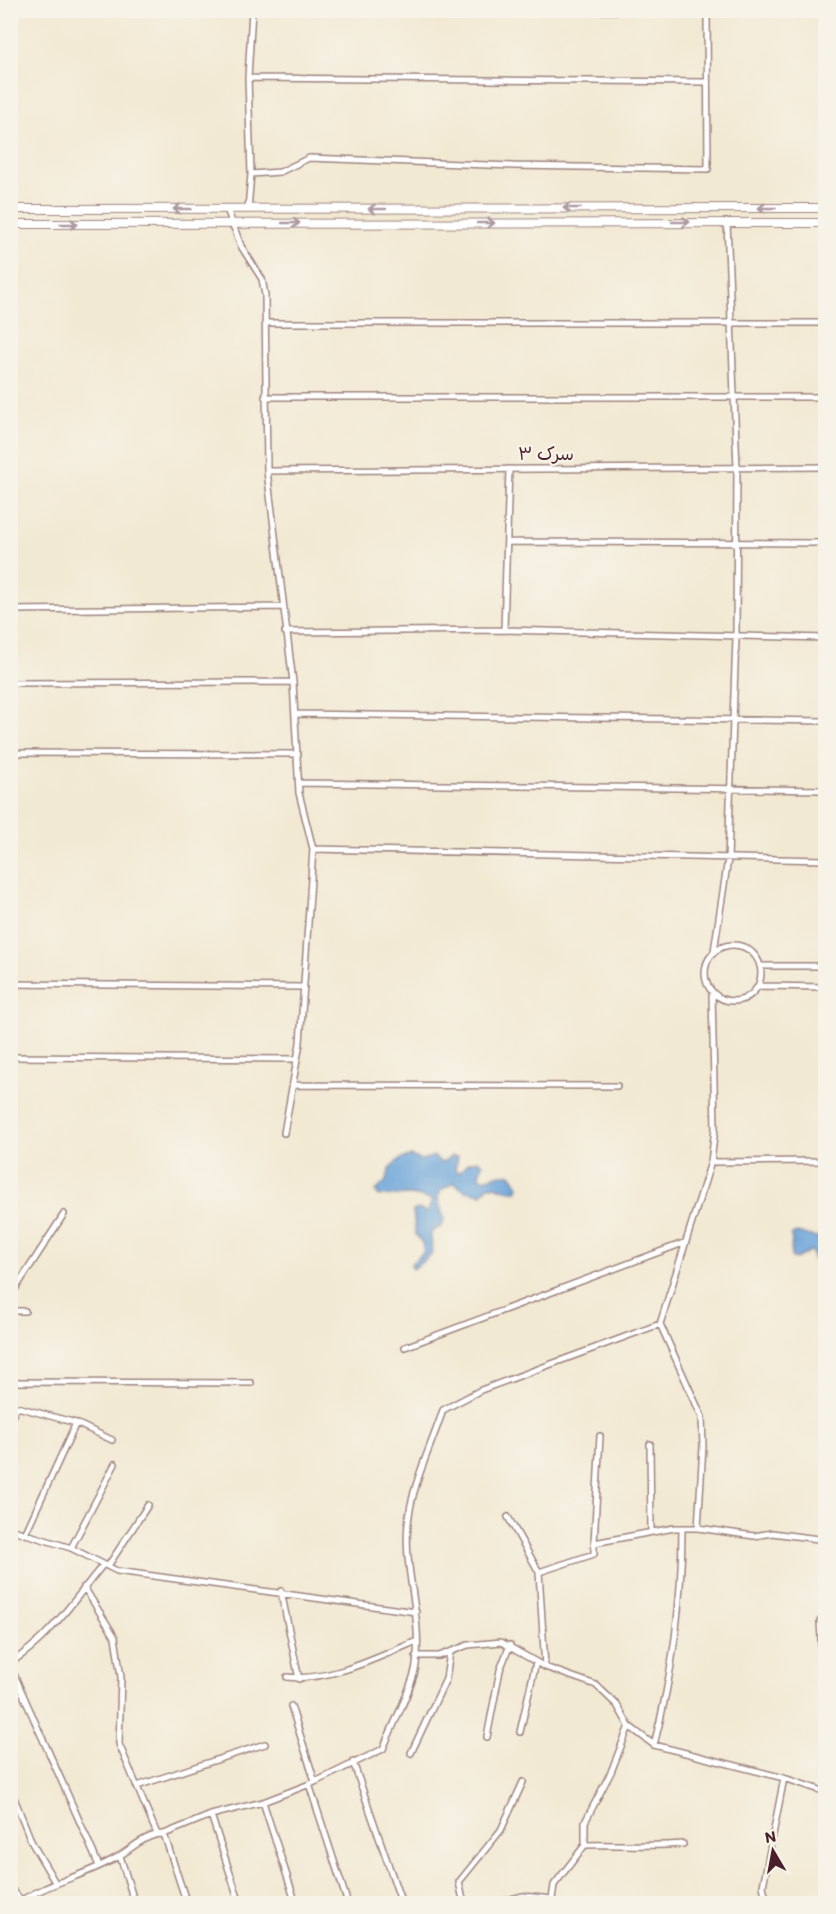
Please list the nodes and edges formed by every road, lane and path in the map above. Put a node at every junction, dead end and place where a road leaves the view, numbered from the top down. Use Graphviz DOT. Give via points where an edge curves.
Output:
graph roads {
  1 [pos="252,10"];
  2 [pos="299,10"];
  3 [pos="707,11"];
  4 [pos="248,78"];
  5 [pos="707,82"];
  6 [pos="251,174"];
  7 [pos="825,208"];
  8 [pos="10,209"];
  9 [pos="227,209"];
  10 [pos="248,209"];
  11 [pos="727,222"];
  12 [pos="825,223"];
  13 [pos="10,224"];
  14 [pos="233,224"];
  15 [pos="265,323"];
  16 [pos="825,323"];
  17 [pos="733,324"];
  18 [pos="265,397"];
  19 [pos="825,397"];
  20 [pos="735,398"];
  21 [pos="825,467"];
  22 [pos="737,468"];
  23 [pos="509,469"];
  24 [pos="267,471"];
  25 [pos="508,542"];
  26 [pos="825,543"];
  27 [pos="737,545"];
  28 [pos="283,607"];
  29 [pos="10,610"];
  30 [pos="504,630"];
  31 [pos="285,632"];
  32 [pos="736,638"];
  33 [pos="825,638"];
  34 [pos="293,682"];
  35 [pos="10,683"];
  36 [pos="296,714"];
  37 [pos="734,721"];
  38 [pos="825,721"];
  39 [pos="10,753"];
  40 [pos="298,754"];
  41 [pos="299,783"];
  42 [pos="731,789"];
  43 [pos="825,790"];
  44 [pos="313,849"];
  45 [pos="728,859"];
  46 [pos="825,860"];
  47 [pos="714,951"];
  48 [pos="760,966"];
  49 [pos="825,966"];
  50 [pos="10,984"];
  51 [pos="758,986"];
  52 [pos="304,987"];
  53 [pos="825,987"];
  54 [pos="712,993"];
  55 [pos="10,1057"];
  56 [pos="297,1059"];
  57 [pos="292,1085"];
  58 [pos="617,1086"];
  59 [pos="284,1133"];
  60 [pos="825,1161"];
  61 [pos="711,1162"];
  62 [pos="64,1214"];
  63 [pos="686,1242"];
  64 [pos="10,1297"];
  65 [pos="10,1311"];
  66 [pos="25,1311"];
  67 [pos="660,1324"];
  68 [pos="405,1347"];
  69 [pos="10,1382"];
  70 [pos="251,1383"];
  71 [pos="13,1407"];
  72 [pos="10,1421"];
  73 [pos="76,1423"];
  74 [pos="600,1436"];
  75 [pos="111,1440"];
  76 [pos="650,1443"];
  77 [pos="115,1464"];
  78 [pos="148,1505"];
  79 [pos="508,1517"];
  80 [pos="682,1528"];
  81 [pos="698,1528"];
  82 [pos="10,1529"];
  83 [pos="651,1532"];
  84 [pos="26,1534"];
  85 [pos="825,1540"];
  86 [pos="594,1543"];
  87 [pos="71,1548"];
  88 [pos="105,1566"];
  89 [pos="539,1572"];
  90 [pos="84,1587"];
  91 [pos="281,1591"];
  92 [pos="416,1612"];
  93 [pos="825,1621"];
  94 [pos="417,1641"];
  95 [pos="510,1645"];
  96 [pos="450,1652"];
  97 [pos="416,1656"];
  98 [pos="536,1662"];
  99 [pos="10,1664"];
  100 [pos="545,1667"];
  101 [pos="825,1675"];
  102 [pos="287,1677"];
  103 [pos="299,1679"];
  104 [pos="291,1706"];
  105 [pos="629,1726"];
  106 [pos="520,1732"];
  107 [pos="487,1737"];
  108 [pos="265,1744"];
  109 [pos="654,1745"];
  110 [pos="411,1753"];
  111 [pos="353,1762"];
  112 [pos="784,1778"];
  113 [pos="523,1782"];
  114 [pos="312,1783"];
  115 [pos="137,1786"];
  116 [pos="10,1788"];
  117 [pos="825,1792"];
  118 [pos="263,1802"];
  119 [pos="211,1815"];
  120 [pos="157,1834"];
  121 [pos="164,1834"];
  122 [pos="682,1844"];
  123 [pos="585,1845"];
  124 [pos="120,1856"];
  125 [pos="99,1866"];
  126 [pos="56,1884"];
  127 [pos="10,1887"];
  128 [pos="509,1901"];
  129 [pos="554,1901"];
  130 [pos="19,1902"];
  131 [pos="135,1904"];
  132 [pos="186,1904"];
  133 [pos="240,1904"];
  134 [pos="296,1904"];
  135 [pos="348,1904"];
  136 [pos="402,1904"];
  137 [pos="464,1904"];
  138 [pos="491,1904"];
  139 [pos="767,1904"];
  1 -- 4 [label="street"];
  2 -- 3 [label="street"];
  3 -- 5 [label="street"];
  4 -- 5 [label="street"];
  4 -- 6 [label="street"];
  5 -- 6 [label="street" via="708,169 309,158 280,172"];
  6 -- 10 [label="street"];
  7 -- 10 [label="main road, one-way"];
  9 -- 8 [label="main road, one-way"];
  9 -- 10 [label="main road"];
  9 -- 14 [label="street"];
  11 -- 12 [label="main road"];
  14 -- 11 [label="main road, one-way"];
  11 -- 17 [label="street"];
  13 -- 14 [label="main road, one-way"];
  14 -- 15 [label="street" via="241,246 262,279"];
  15 -- 17 [label="street"];
  15 -- 18 [label="street"];
  16 -- 17 [label="street"];
  17 -- 20 [label="street"];
  18 -- 20 [label="street"];
  18 -- 24 [label="street"];
  19 -- 20 [label="street"];
  20 -- 22 [label="street"];
  21 -- 22 [label="street, سرک ۳"];
  22 -- 23 [label="street, سرک ۳"];
  22 -- 27 [label="street"];
  23 -- 24 [label="street, سرک ۳"];
  23 -- 25 [label="street"];
  24 -- 28 [label="street"];
  25 -- 27 [label="street"];
  25 -- 30 [label="street"];
  26 -- 27 [label="street"];
  27 -- 32 [label="street"];
  28 -- 29 [label="street"];
  28 -- 31 [label="street"];
  30 -- 31 [label="street"];
  30 -- 32 [label="street"];
  31 -- 34 [label="street"];
  32 -- 33 [label="street"];
  32 -- 37 [label="street"];
  34 -- 35 [label="street"];
  34 -- 36 [label="street"];
  36 -- 37 [label="street"];
  36 -- 40 [label="street"];
  37 -- 38 [label="street"];
  37 -- 42 [label="street"];
  39 -- 40 [label="street"];
  40 -- 41 [label="street"];
  41 -- 42 [label="street"];
  41 -- 44 [label="street"];
  42 -- 43 [label="street"];
  42 -- 45 [label="street"];
  44 -- 45 [label="street"];
  44 -- 52 [label="street"];
  45 -- 46 [label="street"];
  45 -- 47 [label="street"];
  47 -- 48 [label="street" via="741,946 751,951"];
  47 -- 54 [label="street" via="705,966"];
  48 -- 49 [label="street"];
  48 -- 51 [label="street"];
  50 -- 52 [label="street"];
  51 -- 53 [label="street"];
  51 -- 54 [label="street" via="747,999 736,1002"];
  52 -- 56 [label="street"];
  54 -- 61 [label="street" via="715,1128"];
  55 -- 56 [label="street"];
  56 -- 57 [label="street"];
  57 -- 58 [label="street"];
  57 -- 59 [label="street"];
  60 -- 61 [label="street"];
  61 -- 63 [label="street"];
  62 -- 64 [label="street"];
  63 -- 67 [label="street"];
  63 -- 68 [label="street"];
  65 -- 66 [label="street"];
  67 -- 81 [label="street" via="702,1417"];
  67 -- 92 [label="street" via="481,1390 443,1410 408,1522 407,1545"];
  69 -- 70 [label="street"];
  71 -- 72 [label="street"];
  71 -- 73 [label="street"];
  73 -- 75 [label="street"];
  73 -- 84 [label="street"];
  74 -- 86 [label="street"];
  76 -- 83 [label="street"];
  77 -- 87 [label="street"];
  78 -- 88 [label="street"];
  79 -- 89 [label="street"];
  80 -- 81 [label="street"];
  80 -- 83 [label="street"];
  80 -- 109 [label="street" via="679,1604 669,1689"];
  81 -- 85 [label="street"];
  82 -- 84 [label="street"];
  83 -- 86 [label="street"];
  84 -- 87 [label="street"];
  86 -- 89 [label="street" via="594,1554"];
  87 -- 88 [label="street"];
  88 -- 90 [label="street"];
  88 -- 91 [label="street" via="117,1571"];
  89 -- 100 [label="street"];
  90 -- 99 [label="street" via="33,1649"];
  90 -- 115 [label="street" via="115,1637 121,1677 119,1744"];
  91 -- 92 [label="street"];
  91 -- 103 [label="street"];
  92 -- 94 [label="street"];
  93 -- 101 [label="street" via="820,1621"];
  94 -- 97 [label="street"];
  94 -- 103 [label="street" via="366,1662"];
  95 -- 96 [label="street" via="468,1645"];
  95 -- 98 [label="street"];
  95 -- 107 [label="street" via="500,1670"];
  96 -- 97 [label="street"];
  96 -- 110 [label="street" via="446,1679"];
  97 -- 111 [label="street" via="417,1665 382,1749"];
  98 -- 100 [label="street"];
  98 -- 106 [label="street"];
  99 -- 125 [label="street"];
  100 -- 105 [label="street" via="596,1685 617,1705"];
  102 -- 103 [label="street"];
  104 -- 114 [label="street"];
  105 -- 109 [label="street"];
  105 -- 123 [label="street" via="585,1822"];
  108 -- 115 [label="street"];
  109 -- 112 [label="street"];
  111 -- 114 [label="street"];
  111 -- 136 [label="street"];
  112 -- 117 [label="street"];
  112 -- 139 [label="street" via="763,1886"];
  113 -- 137 [label="street" via="501,1830 459,1882"];
  114 -- 118 [label="street"];
  114 -- 135 [label="street"];
  115 -- 120 [label="street"];
  116 -- 126 [label="street" via="32,1843"];
  118 -- 119 [label="street"];
  118 -- 134 [label="street"];
  119 -- 121 [label="street"];
  119 -- 133 [label="street"];
  120 -- 121 [label="street"];
  120 -- 124 [label="street"];
  121 -- 132 [label="street"];
  122 -- 123 [label="street"];
  123 -- 129 [label="street" via="554,1885"];
  124 -- 125 [label="street"];
  124 -- 131 [label="street"];
  125 -- 126 [label="street"];
  126 -- 130 [label="street"];
  127 -- 130 [label="street"];
  128 -- 129 [label="street" via="523,1896"];
  128 -- 138 [label="street"];
}
